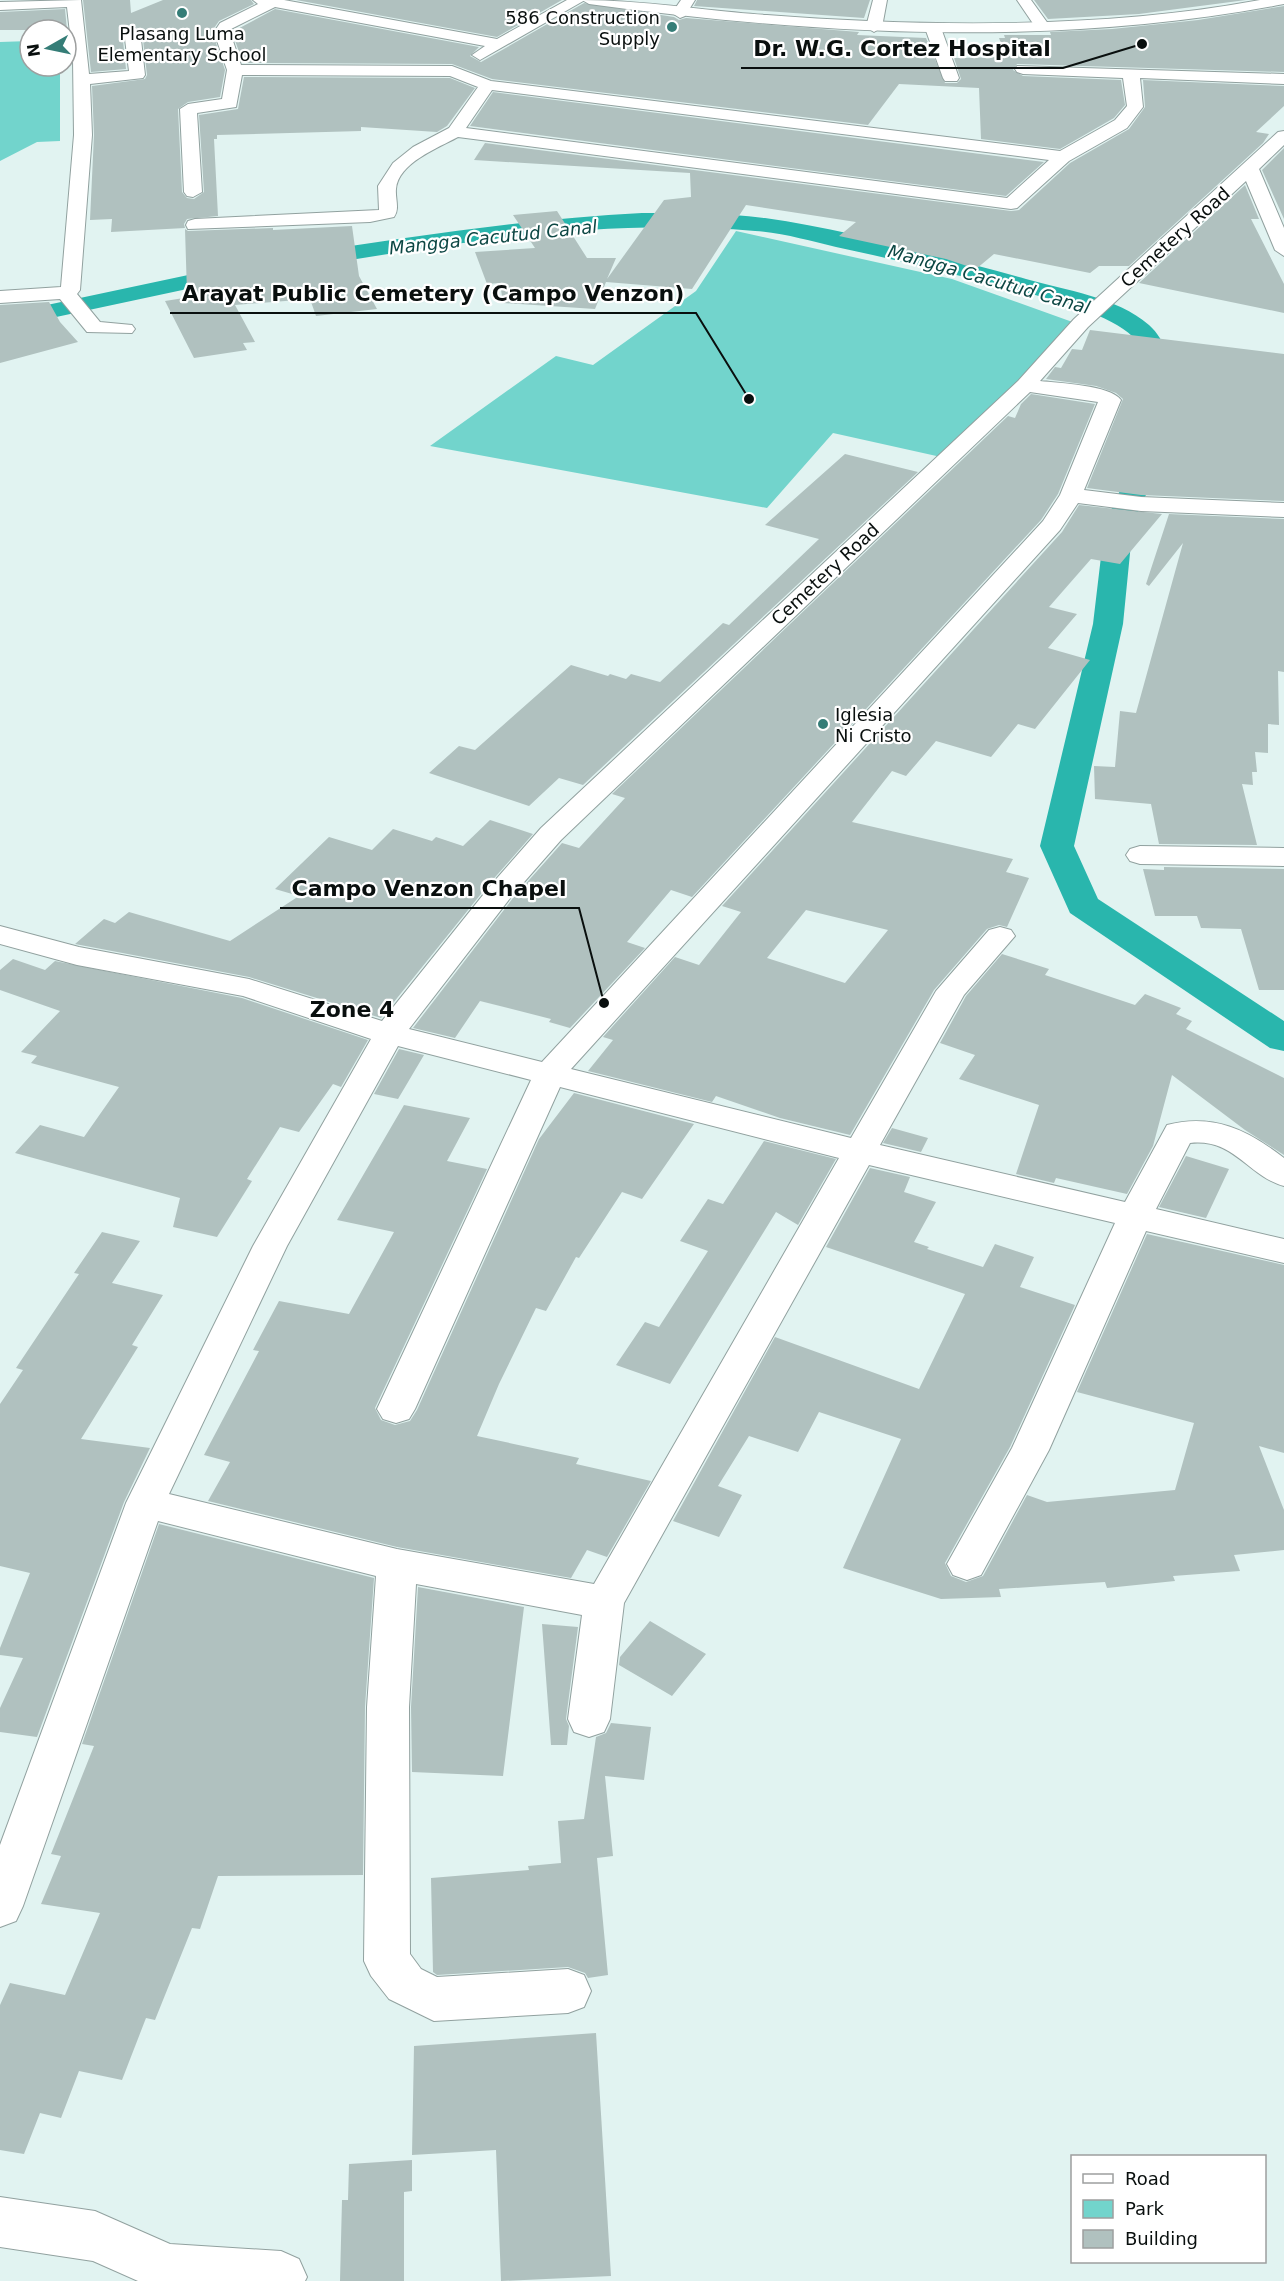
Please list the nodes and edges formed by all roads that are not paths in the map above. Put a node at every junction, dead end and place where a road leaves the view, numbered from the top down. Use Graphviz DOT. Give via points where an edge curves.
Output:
graph roads {
  1 [pos="578,0"];
  2 [pos="589,0"];
  3 [pos="879,0"];
  4 [pos="1024,0"];
  5 [pos="1284,0"];
  6 [pos="74,1"];
  7 [pos="266,1"];
  8 [pos="0,6"];
  9 [pos="684,7"];
  10 [pos="1041,26"];
  11 [pos="874,27"];
  12 [pos="933,28"];
  13 [pos="132,31"];
  14 [pos="499,44"];
  15 [pos="1023,69"];
  16 [pos="235,70"];
  17 [pos="452,71"];
  18 [pos="1131,74"];
  19 [pos="951,78"];
  20 [pos="1284,79"];
  21 [pos="82,80"];
  22 [pos="488,85"];
  23 [pos="455,132"];
  24 [pos="1284,136"];
  25 [pos="1063,157"];
  26 [pos="1250,169"];
  27 [pos="193,192"];
  28 [pos="195,225"];
  29 [pos="1284,250"];
  30 [pos="67,294"];
  31 [pos="0,297"];
  32 [pos="125,329"];
  33 [pos="1025,385"];
  34 [pos="1071,495"];
  35 [pos="1284,510"];
  36 [pos="1140,855"];
  37 [pos="1284,857"];
  38 [pos="0,935"];
  39 [pos="1000,936"];
  40 [pos="389,1034"];
  41 [pos="551,1072"];
  42 [pos="861,1152"];
  43 [pos="1284,1175"];
  44 [pos="1135,1216"];
  45 [pos="1284,1251"];
  46 [pos="396,1408"];
  47 [pos="145,1503"];
  48 [pos="967,1564"];
  49 [pos="397,1565"];
  50 [pos="604,1602"];
  51 [pos="589,1719"];
  52 [pos="0,1905"];
  53 [pos="568,1991"];
  54 [pos="0,2222"];
  55 [pos="281,2277"];
  1 -- 14 [label="main road"];
  2 -- 9 [label="main road"];
  3 -- 11 [label="main road"];
  4 -- 10 [label="main road"];
  5 -- 10 [label="main road" via="1197,15"];
  6 -- 8 [label="main road"];
  6 -- 21 [label="main road"];
  7 -- 14 [label="main road"];
  7 -- 16 [label="main road" via="225,26 222,32"];
  9 -- 11 [label="main road" via="771,22"];
  10 -- 12 [label="main road"];
  11 -- 12 [label="main road"];
  12 -- 19 [label="main road"];
  13 -- 21 [label="main road" via="137,75"];
  14 -- 17 [label="main road"];
  15 -- 18 [label="main road"];
  16 -- 17 [label="main road"];
  16 -- 27 [label="main road" via="230,103 188,110"];
  17 -- 22 [label="main road"];
  18 -- 20 [label="main road"];
  18 -- 25 [label="main road" via="1135,107 1120,124"];
  21 -- 30 [label="main road" via="83,135"];
  22 -- 23 [label="main road"];
  22 -- 25 [label="main road"];
  23 -- 25 [label="main road" via="1011,204"];
  23 -- 28 [label="main road" via="399,167 387,186 388,213 382,216"];
  24 -- 26 [label="main road, Cemetery Road"];
  26 -- 29 [label="main road"];
  26 -- 33 [label="main road, Cemetery Road" via="1094,311"];
  30 -- 31 [label="main road"];
  30 -- 32 [label="main road" via="94,328"];
  33 -- 34 [label="main road" via="1110,400"];
  33 -- 40 [label="main road, Cemetery Road" via="551,834"];
  34 -- 35 [label="main road" via="1141,504"];
  34 -- 41 [label="main road" via="1052,525"];
  36 -- 37 [label="main road"];
  38 -- 40 [label="main road" via="77,956 249,988"];
  39 -- 42 [label="main road" via="951,991"];
  40 -- 41 [label="main road"];
  40 -- 47 [label="main road, Cemetery Road" via="270,1246"];
  41 -- 42 [label="main road"];
  41 -- 46 [label="main road"];
  42 -- 44 [label="main road"];
  42 -- 50 [label="main road"];
  43 -- 44 [label="main road" via="1224,1133 1204,1130 1179,1134"];
  44 -- 45 [label="main road"];
  44 -- 48 [label="main road" via="1030,1450"];
  47 -- 49 [label="main road"];
  47 -- 52 [label="main road, Cemetery Road"];
  49 -- 50 [label="main road"];
  49 -- 53 [label="main road" via="388,1707 387,1961 405,1984 434,1999"];
  50 -- 51 [label="main road"];
  54 -- 55 [label="main road" via="95,2236 169,2270"];
}
